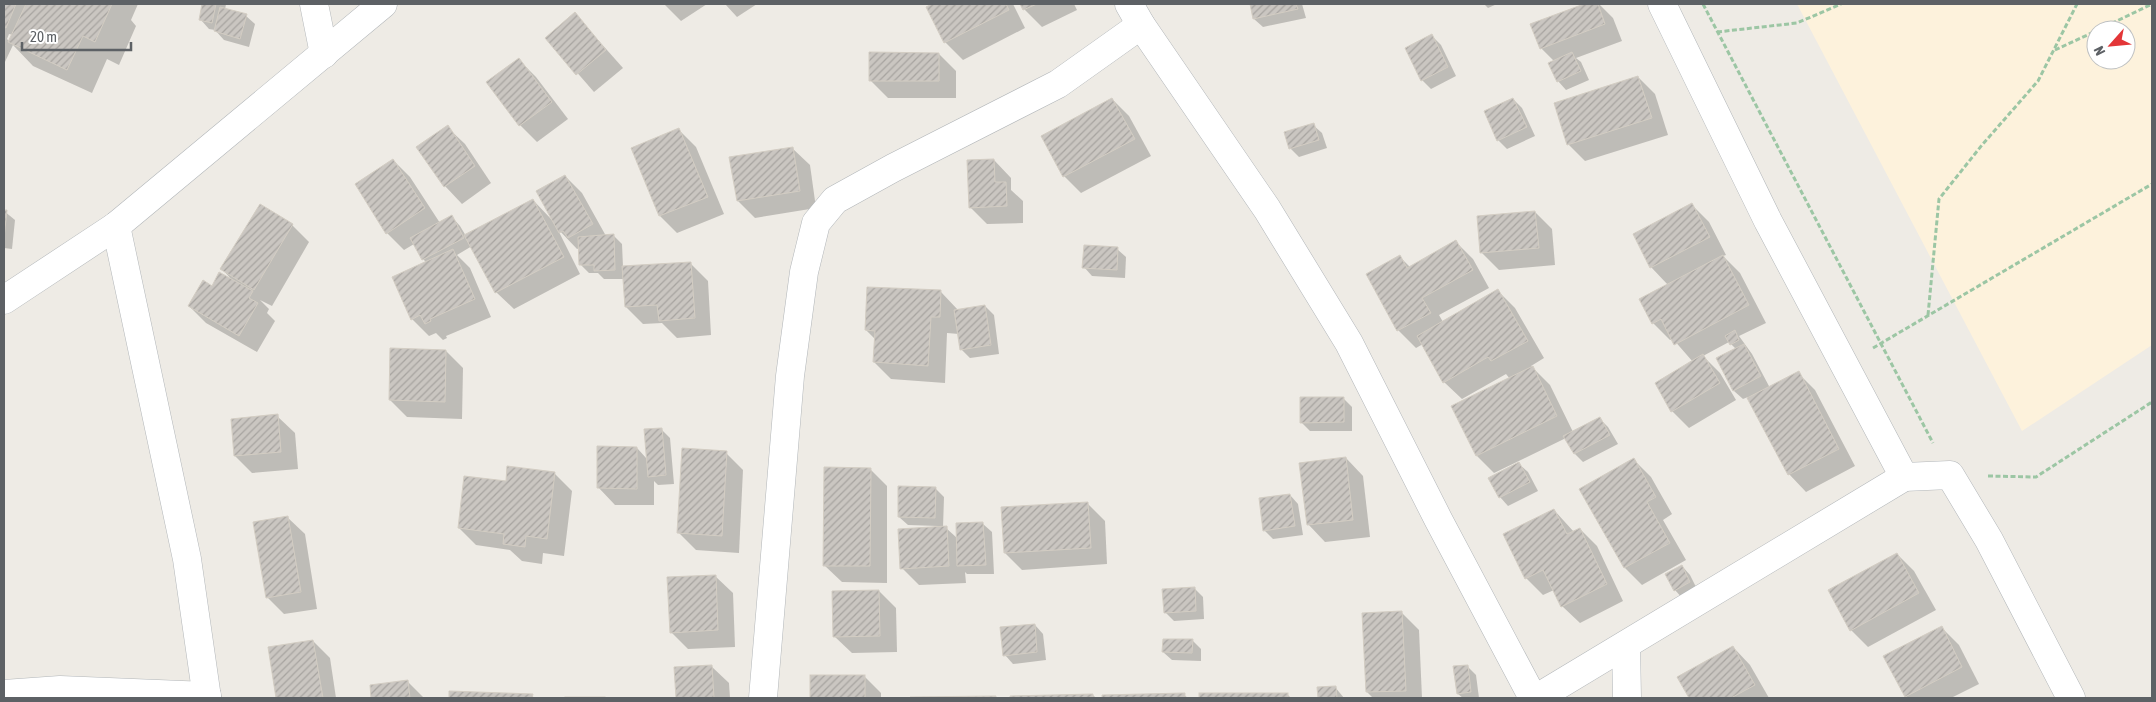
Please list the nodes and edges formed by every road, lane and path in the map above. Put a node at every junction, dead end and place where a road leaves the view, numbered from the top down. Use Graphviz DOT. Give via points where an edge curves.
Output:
graph roads {
  1 [pos="314,4"];
  2 [pos="383,4"];
  3 [pos="1662,4"];
  4 [pos="1703,4"];
  5 [pos="1842,4"];
  6 [pos="2077,4"];
  7 [pos="2152,4"];
  8 [pos="1135,15"];
  9 [pos="2118,20"];
  10 [pos="1718,31"];
  11 [pos="2086,35"];
  12 [pos="1683,45"];
  13 [pos="2054,51"];
  14 [pos="324,54"];
  15 [pos="2152,184"];
  16 [pos="116,226"];
  17 [pos="4,300"];
  18 [pos="1928,315"];
  19 [pos="1880,343"];
  20 [pos="1845,366"];
  21 [pos="2152,402"];
  22 [pos="1950,475"];
  23 [pos="1904,477"];
  24 [pos="1626,645"];
  25 [pos="4,694"];
  26 [pos="207,697"];
  27 [pos="763,698"];
  28 [pos="1532,698"];
  29 [pos="1537,698"];
  30 [pos="1627,698"];
  31 [pos="2071,698"];
  1 -- 14 [label="street"];
  2 -- 14 [label="street"];
  3 -- 12 [label="street"];
  4 -- 10 [label="path"];
  5 -- 10 [label="path" via="1797,23"];
  6 -- 13 [label="path"];
  7 -- 9 [label="path"];
  8 -- 27 [label="street" via="1058,84 835,200 816,223 804,272 790,376"];
  8 -- 28 [label="street" via="1267,209 1349,343"];
  10 -- 12 [label="path"];
  10 -- 19 [label="path"];
  11 -- 13 [label="path"];
  12 -- 20 [label="street" via="1768,221"];
  13 -- 18 [label="path" via="2038,81 1939,199"];
  14 -- 16 [label="street"];
  15 -- 18 [label="path"];
  16 -- 17 [label="street"];
  16 -- 26 [label="street" via="187,559"];
  18 -- 19 [label="path"];
  19 -- 20 [label="path"];
  19 -- 22 [label="path"];
  20 -- 23 [label="street"];
  21 -- 22 [label="path" via="2036,477"];
  22 -- 23 [label="street"];
  22 -- 31 [label="street" via="1989,540"];
  23 -- 24 [label="street"];
  24 -- 29 [label="street"];
  24 -- 30 [label="street"];
  25 -- 26 [label="street" via="60,690"];
}
